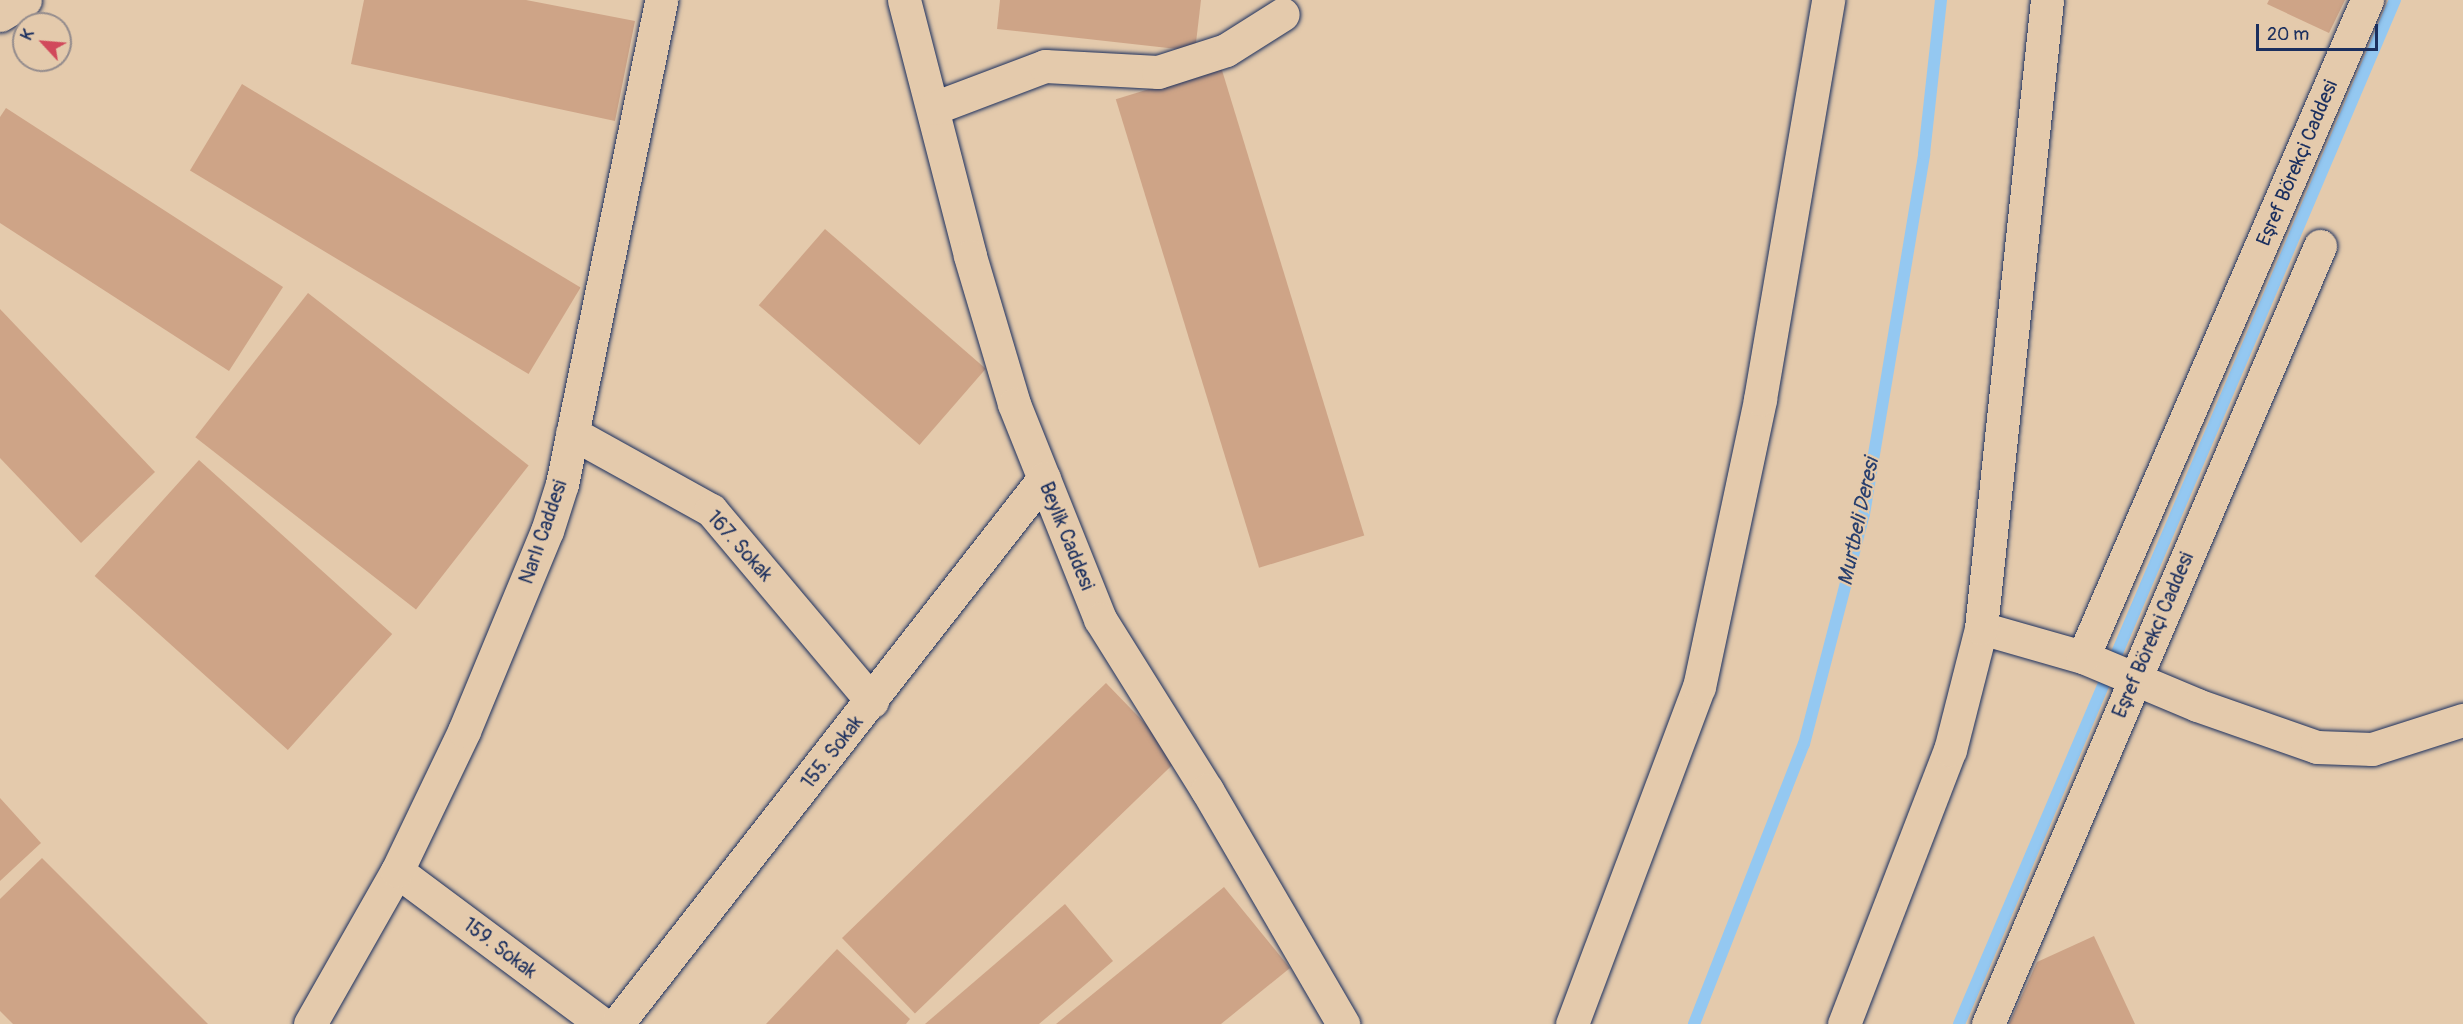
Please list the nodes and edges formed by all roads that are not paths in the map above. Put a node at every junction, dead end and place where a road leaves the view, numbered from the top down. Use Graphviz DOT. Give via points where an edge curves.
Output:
graph roads {
  1 [pos="25,0"];
  2 [pos="661,0"];
  3 [pos="904,0"];
  4 [pos="1828,0"];
  5 [pos="2047,0"];
  6 [pos="2367,0"];
  7 [pos="1283,14"];
  8 [pos="0,15"];
  9 [pos="934,108"];
  10 [pos="2319,246"];
  11 [pos="572,433"];
  12 [pos="1044,478"];
  13 [pos="1981,628"];
  14 [pos="2088,659"];
  15 [pos="2132,677"];
  16 [pos="872,700"];
  17 [pos="2463,720"];
  18 [pos="397,872"];
  19 [pos="309,1024"];
  20 [pos="602,1024"];
  21 [pos="617,1024"];
  22 [pos="1343,1024"];
  23 [pos="1572,1024"];
  24 [pos="1844,1024"];
  25 [pos="1988,1024"];
  1 -- 8 [label="street"];
  2 -- 11 [label="street, Narlı Caddesi"];
  3 -- 9 [label="street, Beylik Caddesi"];
  4 -- 23 [label="street" via="1760,399 1699,687"];
  5 -- 13 [label="street"];
  6 -- 14 [label="street, Eşref Börekçi Caddesi"];
  7 -- 9 [label="street" via="1226,50 1158,72 1045,66"];
  9 -- 12 [label="street, Beylik Caddesi" via="970,256 1014,404"];
  10 -- 15 [label="street, Eşref Börekçi Caddesi"];
  11 -- 16 [label="street, 167. Sokak" via="711,510"];
  11 -- 18 [label="street, Narlı Caddesi" via="547,531 464,731"];
  12 -- 16 [label="street, 155. Sokak"];
  12 -- 22 [label="street, Beylik Caddesi" via="1100,618 1207,790"];
  13 -- 14 [label="street"];
  13 -- 24 [label="street" via="1950,750"];
  14 -- 15 [label="street"];
  15 -- 17 [label="street" via="2197,705 2317,747 2372,749"];
  15 -- 25 [label="street, Eşref Börekçi Caddesi"];
  16 -- 21 [label="street, 155. Sokak"];
  18 -- 19 [label="street, Narlı Caddesi"];
  18 -- 20 [label="street, 159. Sokak"];
}
